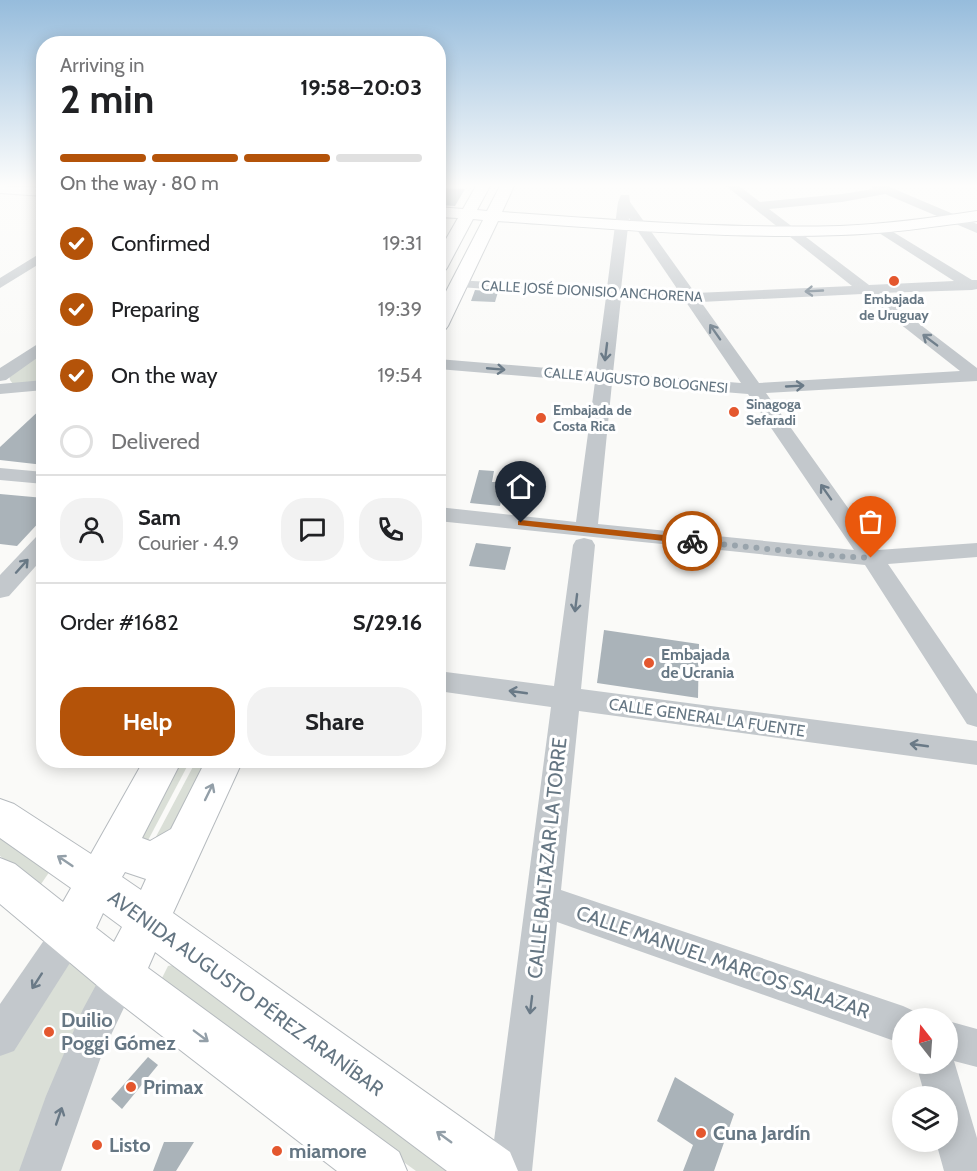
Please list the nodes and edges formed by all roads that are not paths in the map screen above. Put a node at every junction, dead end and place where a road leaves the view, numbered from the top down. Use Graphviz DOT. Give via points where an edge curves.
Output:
graph roads {
  1 [pos="480,241"];
  2 [pos="620,241"];
  3 [pos="655,241"];
  4 [pos="800,241"];
  5 [pos="900,241"];
  6 [pos="36,260"];
  7 [pos="459,283"];
  8 [pos="0,284"];
  9 [pos="974,286"];
  10 [pos="862,289"];
  11 [pos="613,293"];
  12 [pos="691,298"];
  13 [pos="446,310"];
  14 [pos="36,352"];
  15 [pos="446,365"];
  16 [pos="977,376"];
  17 [pos="603,377"];
  18 [pos="2,382"];
  19 [pos="36,384"];
  20 [pos="753,388"];
  21 [pos="0,474"];
  22 [pos="36,477"];
  23 [pos="446,515"];
  24 [pos="446,528"];
  25 [pos="585,537"];
  26 [pos="977,550"];
  27 [pos="36,551"];
  28 [pos="977,563"];
  29 [pos="876,564"];
  30 [pos="0,590"];
  31 [pos="446,682"];
  32 [pos="564,698"];
  33 [pos="977,716"];
  34 [pos="977,753"];
  35 [pos="160,768"];
  36 [pos="221,768"];
  37 [pos="0,816"];
  38 [pos="121,840"];
  39 [pos="185,842"];
  40 [pos="0,878"];
  41 [pos="97,884"];
  42 [pos="543,900"];
  43 [pos="146,920"];
  44 [pos="70,932"];
  45 [pos="121,976"];
  46 [pos="892,1021"];
  47 [pos="0,1037"];
  48 [pos="958,1043"];
  49 [pos="977,1048"];
  50 [pos="958,1145"];
  51 [pos="40,1171"];
  52 [pos="380,1171"];
  53 [pos="491,1171"];
  54 [pos="511,1171"];
  55 [pos="965,1171"];
  1 -- 7 [label="main road"];
  2 -- 11 [label="street, CALLE BALTAZAR LA TORRE"];
  3 -- 12 [label="street"];
  4 -- 10 [label="street"];
  5 -- 9 [label="street"];
  6 -- 8 [label="street"];
  7 -- 11 [label="street, CALLE JOSÉ DIONISIO ANCHORENA"];
  7 -- 13 [label="main road"];
  9 -- 10 [label="street, CALLE JOSÉ DIONISIO ANCHORENA"];
  10 -- 12 [label="street, CALLE JOSÉ DIONISIO ANCHORENA, one-way"];
  16 -- 10 [label="street, one-way"];
  11 -- 12 [label="street, CALLE JOSÉ DIONISIO ANCHORENA"];
  11 -- 17 [label="street, CALLE BALTAZAR LA TORRE, one-way"];
  20 -- 12 [label="street, one-way"];
  14 -- 18 [label="street"];
  15 -- 17 [label="street, CALLE AUGUSTO BOLOGNESI, one-way"];
  20 -- 16 [label="street, CALLE AUGUSTO BOLOGNESI, one-way"];
  17 -- 20 [label="street, CALLE AUGUSTO BOLOGNESI"];
  17 -- 25 [label="street, CALLE BALTAZAR LA TORRE"];
  18 -- 19 [label="street"];
  29 -- 20 [label="street, one-way"];
  21 -- 22 [label="street"];
  23 -- 25 [label="street"];
  24 -- 25 [label="street"];
  25 -- 29 [label="street" via="837,569"];
  25 -- 32 [label="street, CALLE BALTAZAR LA TORRE, one-way"];
  26 -- 29 [label="street"];
  30 -- 27 [label="street, one-way"];
  28 -- 29 [label="street"];
  29 -- 33 [label="street"];
  32 -- 31 [label="street, CALLE GENERAL LA FUENTE, one-way"];
  34 -- 32 [label="street, CALLE GENERAL LA FUENTE, one-way"];
  32 -- 42 [label="street, CALLE BALTAZAR LA TORRE"];
  35 -- 38 [label="main road"];
  39 -- 36 [label="main road, one-way"];
  41 -- 37 [label="main road, AVENIDA AUGUSTO PÉREZ ARANÍBAR, one-way"];
  38 -- 39 [label="main road" via="126,852 147,860 172,854"];
  38 -- 41 [label="main road"];
  39 -- 43 [label="main road"];
  40 -- 44 [label="main road"];
  41 -- 43 [label="main road, AVENIDA AUGUSTO PÉREZ ARANÍBAR"];
  41 -- 44 [label="main road"];
  42 -- 46 [label="street, CALLE MANUEL MARCOS SALAZAR"];
  42 -- 54 [label="street, CALLE BALTAZAR LA TORRE, one-way"];
  43 -- 45 [label="main road"];
  53 -- 43 [label="main road, AVENIDA AUGUSTO PÉREZ ARANÍBAR, one-way"];
  44 -- 45 [label="main road"];
  44 -- 47 [label="street, one-way"];
  51 -- 45 [label="street, one-way" via="62,1108"];
  45 -- 52 [label="main road, one-way"];
  48 -- 49 [label="street"];
  50 -- 55 [label="street"];
}
